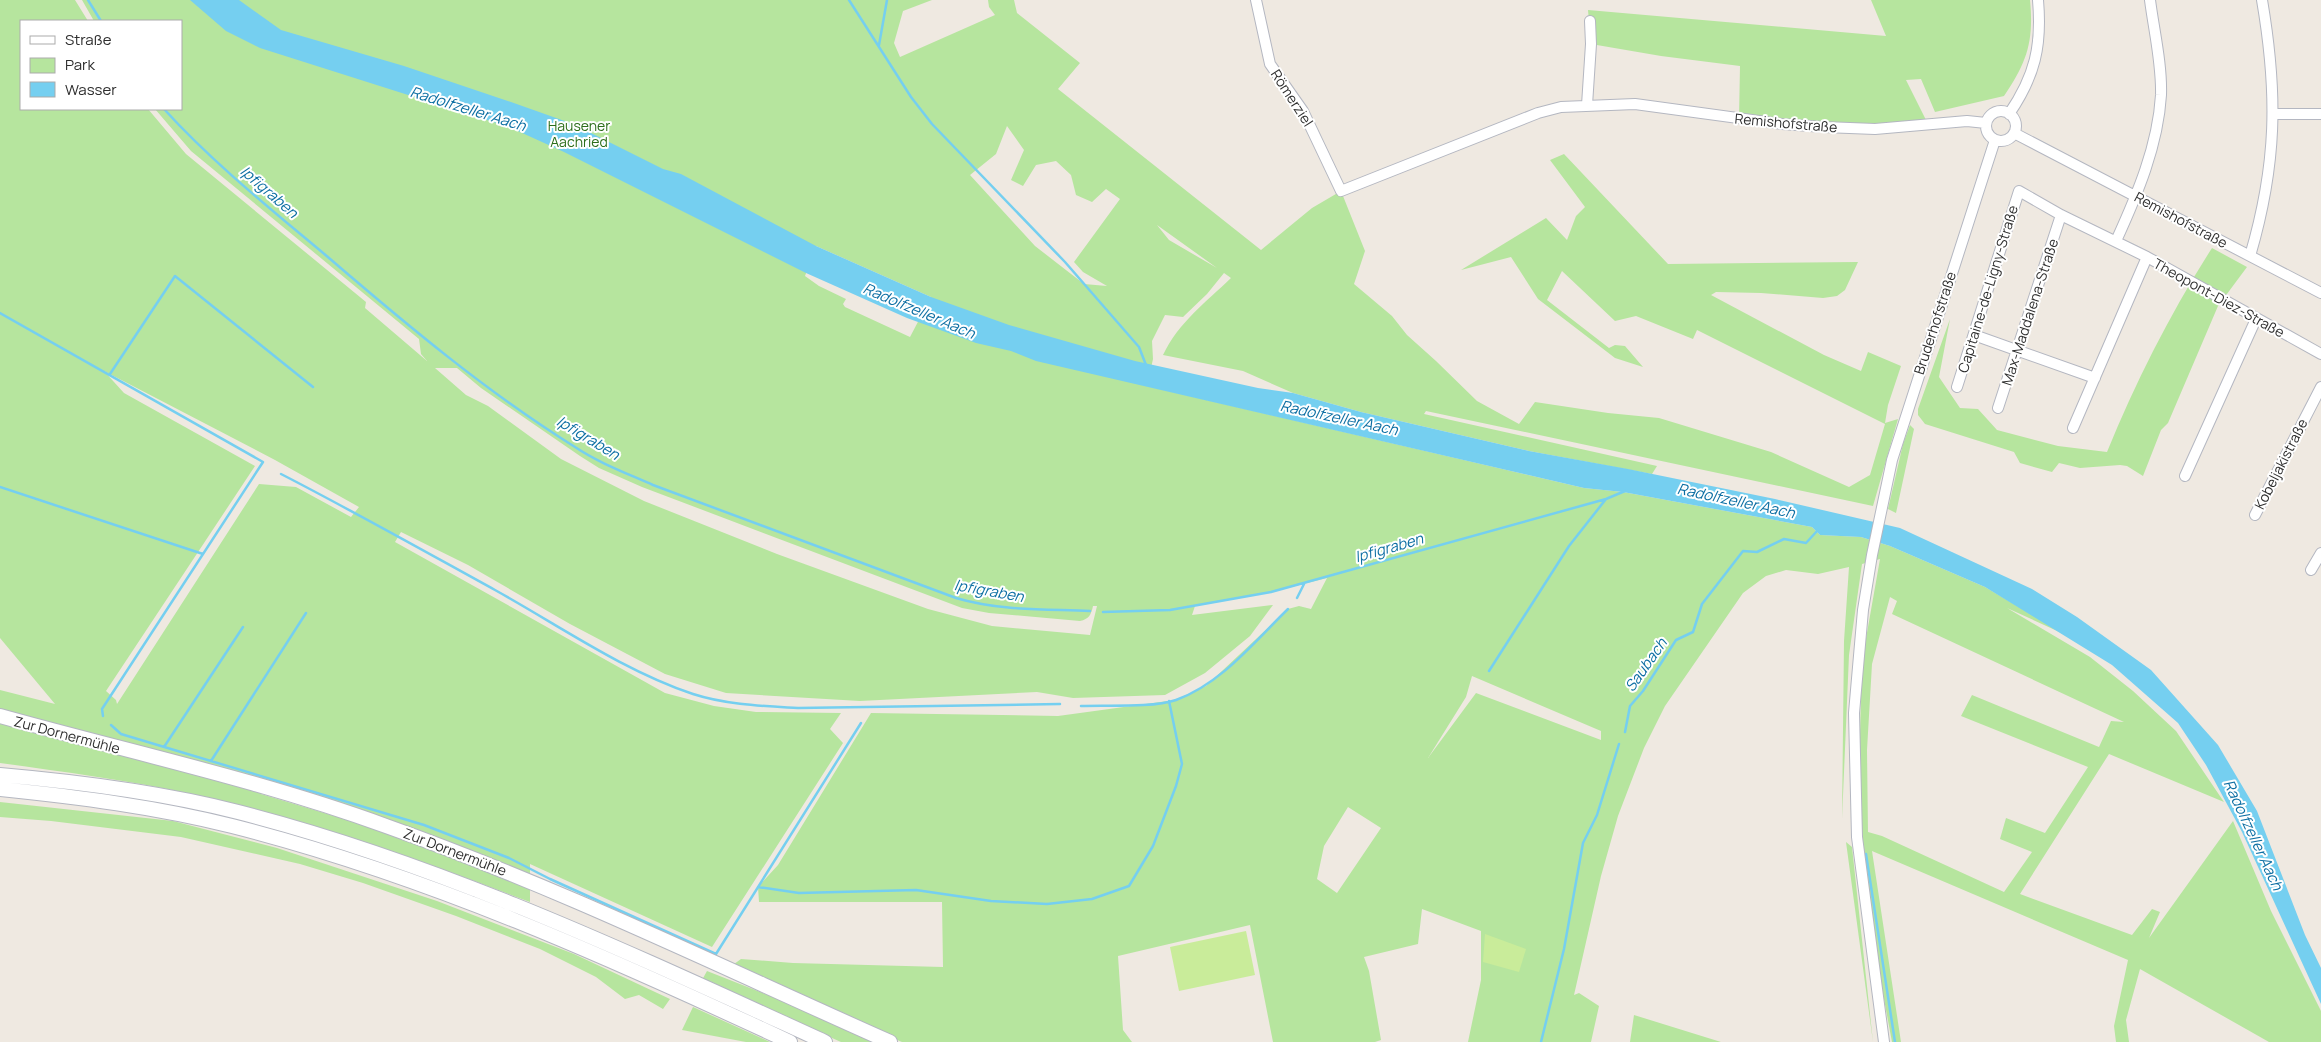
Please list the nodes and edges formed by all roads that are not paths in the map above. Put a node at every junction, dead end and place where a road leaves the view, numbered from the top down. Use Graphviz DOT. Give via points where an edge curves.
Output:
graph roads {
  1 [pos="1256,0"];
  2 [pos="2038,0"];
  3 [pos="2150,0"];
  4 [pos="2262,0"];
  5 [pos="1590,21"];
  6 [pos="1587,105"];
  7 [pos="2009,114"];
  8 [pos="2274,114"];
  9 [pos="2321,114"];
  10 [pos="1986,123"];
  11 [pos="2014,133"];
  12 [pos="1995,140"];
  13 [pos="1340,191"];
  14 [pos="2019,191"];
  15 [pos="2136,196"];
  16 [pos="2061,215"];
  17 [pos="2116,241"];
  18 [pos="2250,256"];
  19 [pos="2147,257"];
  20 [pos="2321,293"];
  21 [pos="2256,319"];
  22 [pos="1974,336"];
  23 [pos="2017,351"];
  24 [pos="2321,354"];
  25 [pos="2095,378"];
  26 [pos="1957,387"];
  27 [pos="2321,387"];
  28 [pos="1998,408"];
  29 [pos="2073,428"];
  30 [pos="2185,476"];
  31 [pos="2255,515"];
  32 [pos="2321,553"];
  33 [pos="2311,570"];
  34 [pos="0,716"];
  35 [pos="0,775"];
  36 [pos="0,789"];
  37 [pos="662,975"];
  38 [pos="704,994"];
  39 [pos="790,1042"];
  40 [pos="825,1042"];
  41 [pos="890,1042"];
  42 [pos="1884,1042"];
  1 -- 13 [label="street, Römerziel" via="1270,64 1303,111"];
  2 -- 7 [label="street" via="2038,50 2028,83"];
  3 -- 15 [label="street" via="2161,95 2151,150"];
  4 -- 8 [label="street" via="2270,45"];
  5 -- 6 [label="street"];
  6 -- 10 [label="street, Remishofstraße" via="1635,104 1824,127 1875,129 1967,121"];
  6 -- 13 [label="street, Remishofstraße" via="1538,113"];
  7 -- 10 [label="street" via="1996,112"];
  7 -- 11 [label="street" via="2016,126"];
  8 -- 9 [label="street"];
  8 -- 18 [label="street" via="2270,168"];
  10 -- 12 [label="street" via="1986,130"];
  11 -- 12 [label="street" via="2009,139"];
  11 -- 15 [label="street, Remishofstraße"];
  12 -- 42 [label="street, Bruderhofstraße" via="1892,460 1872,555 1857,665 1856,836"];
  14 -- 16 [label="street, Theopont-Diez-Straße"];
  14 -- 22 [label="street, Capitaine-de-Ligny-Straße"];
  15 -- 17 [label="street"];
  15 -- 18 [label="street, Remishofstraße"];
  16 -- 17 [label="street, Theopont-Diez-Straße"];
  16 -- 23 [label="street, Max-Maddalena-Straße"];
  17 -- 19 [label="street, Theopont-Diez-Straße"];
  18 -- 20 [label="street, Remishofstraße"];
  19 -- 21 [label="street, Theopont-Diez-Straße"];
  19 -- 25 [label="street"];
  21 -- 24 [label="street, Theopont-Diez-Straße"];
  21 -- 30 [label="street"];
  22 -- 23 [label="street"];
  22 -- 26 [label="street, Capitaine-de-Ligny-Straße"];
  23 -- 25 [label="street"];
  23 -- 28 [label="street, Max-Maddalena-Straße"];
  25 -- 29 [label="street"];
  27 -- 31 [label="street, Kobeljakistraße"];
  32 -- 33 [label="street"];
  34 -- 41 [label="main road, Zur Dornermühle" via="300,797 385,826 521,877"];
  35 -- 37 [label="main road" via="164,795 327,837 532,911"];
  36 -- 37 [label="main road" via="160,810 322,851"];
  37 -- 38 [label="main road"];
  38 -- 39 [label="main road"];
  38 -- 40 [label="main road"];
}
